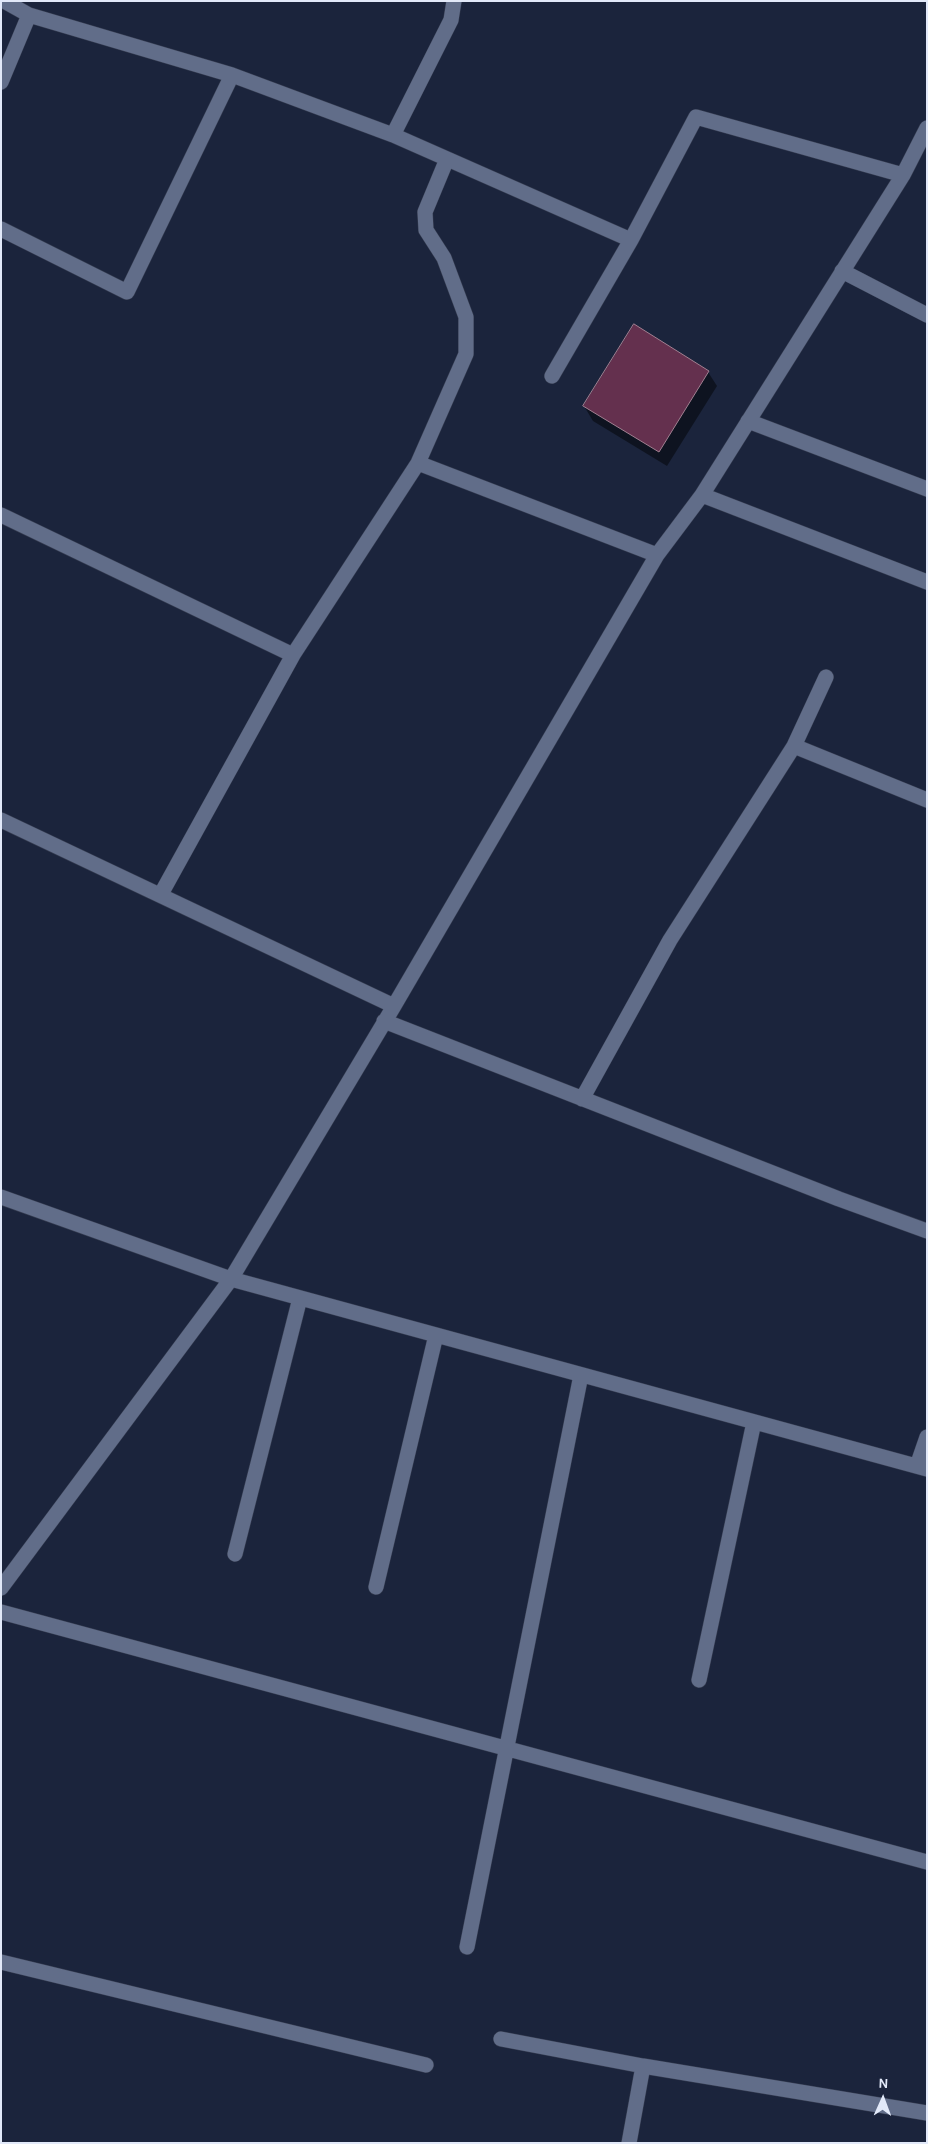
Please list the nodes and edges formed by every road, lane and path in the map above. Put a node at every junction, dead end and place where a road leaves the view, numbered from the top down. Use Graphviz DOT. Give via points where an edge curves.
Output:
graph roads {
  1 [pos="4,1"];
  2 [pos="454,1"];
  3 [pos="29,15"];
  4 [pos="232,74"];
  5 [pos="1,82"];
  6 [pos="927,128"];
  7 [pos="393,135"];
  8 [pos="447,159"];
  9 [pos="903,175"];
  10 [pos="1,229"];
  11 [pos="631,240"];
  12 [pos="842,271"];
  13 [pos="927,315"];
  14 [pos="552,376"];
  15 [pos="748,421"];
  16 [pos="421,456"];
  17 [pos="927,489"];
  18 [pos="702,494"];
  19 [pos="1,515"];
  20 [pos="657,555"];
  21 [pos="927,582"];
  22 [pos="293,655"];
  23 [pos="826,677"];
  24 [pos="794,746"];
  25 [pos="927,800"];
  26 [pos="1,820"];
  27 [pos="160,894"];
  28 [pos="394,1006"];
  29 [pos="384,1021"];
  30 [pos="582,1098"];
  31 [pos="1,1197"];
  32 [pos="927,1230"];
  33 [pos="231,1279"];
  34 [pos="300,1298"];
  35 [pos="436,1335"];
  36 [pos="581,1375"];
  37 [pos="754,1422"];
  38 [pos="927,1437"];
  39 [pos="922,1467"];
  40 [pos="235,1554"];
  41 [pos="376,1587"];
  42 [pos="1,1588"];
  43 [pos="1,1612"];
  44 [pos="699,1680"];
  45 [pos="507,1750"];
  46 [pos="927,1862"];
  47 [pos="467,1947"];
  48 [pos="1,1962"];
  49 [pos="501,2038"];
  50 [pos="426,2065"];
  51 [pos="643,2066"];
  52 [pos="927,2113"];
  53 [pos="628,2143"];
  1 -- 3 [label="street"];
  2 -- 7 [label="street" via="451,20"];
  3 -- 4 [label="street"];
  3 -- 5 [label="street"];
  4 -- 7 [label="street"];
  4 -- 10 [label="street" via="127,292"];
  6 -- 9 [label="street"];
  7 -- 8 [label="street"];
  8 -- 11 [label="street"];
  8 -- 16 [label="street" via="426,212 426,230 444,258 466,317 466,354"];
  9 -- 11 [label="street" via="696,117"];
  9 -- 12 [label="street"];
  11 -- 14 [label="street"];
  12 -- 13 [label="street"];
  12 -- 15 [label="street"];
  15 -- 17 [label="street"];
  15 -- 18 [label="street"];
  16 -- 20 [label="street"];
  16 -- 22 [label="street"];
  18 -- 20 [label="street"];
  18 -- 21 [label="street"];
  19 -- 22 [label="street"];
  20 -- 28 [label="street"];
  22 -- 27 [label="street"];
  23 -- 24 [label="street"];
  24 -- 25 [label="street"];
  24 -- 30 [label="street" via="670,940"];
  26 -- 27 [label="street"];
  27 -- 28 [label="street"];
  28 -- 29 [label="street"];
  29 -- 30 [label="street"];
  29 -- 33 [label="street"];
  30 -- 32 [label="street"];
  31 -- 33 [label="street"];
  33 -- 34 [label="street"];
  33 -- 42 [label="street"];
  34 -- 35 [label="street"];
  34 -- 40 [label="street"];
  35 -- 36 [label="street"];
  35 -- 41 [label="street"];
  36 -- 37 [label="street"];
  36 -- 45 [label="street"];
  37 -- 39 [label="street"];
  37 -- 44 [label="street"];
  38 -- 39 [label="street"];
  43 -- 45 [label="street"];
  45 -- 46 [label="street"];
  45 -- 47 [label="street"];
  48 -- 50 [label="street"];
  49 -- 51 [label="street"];
  51 -- 52 [label="street"];
  51 -- 53 [label="street"];
}
